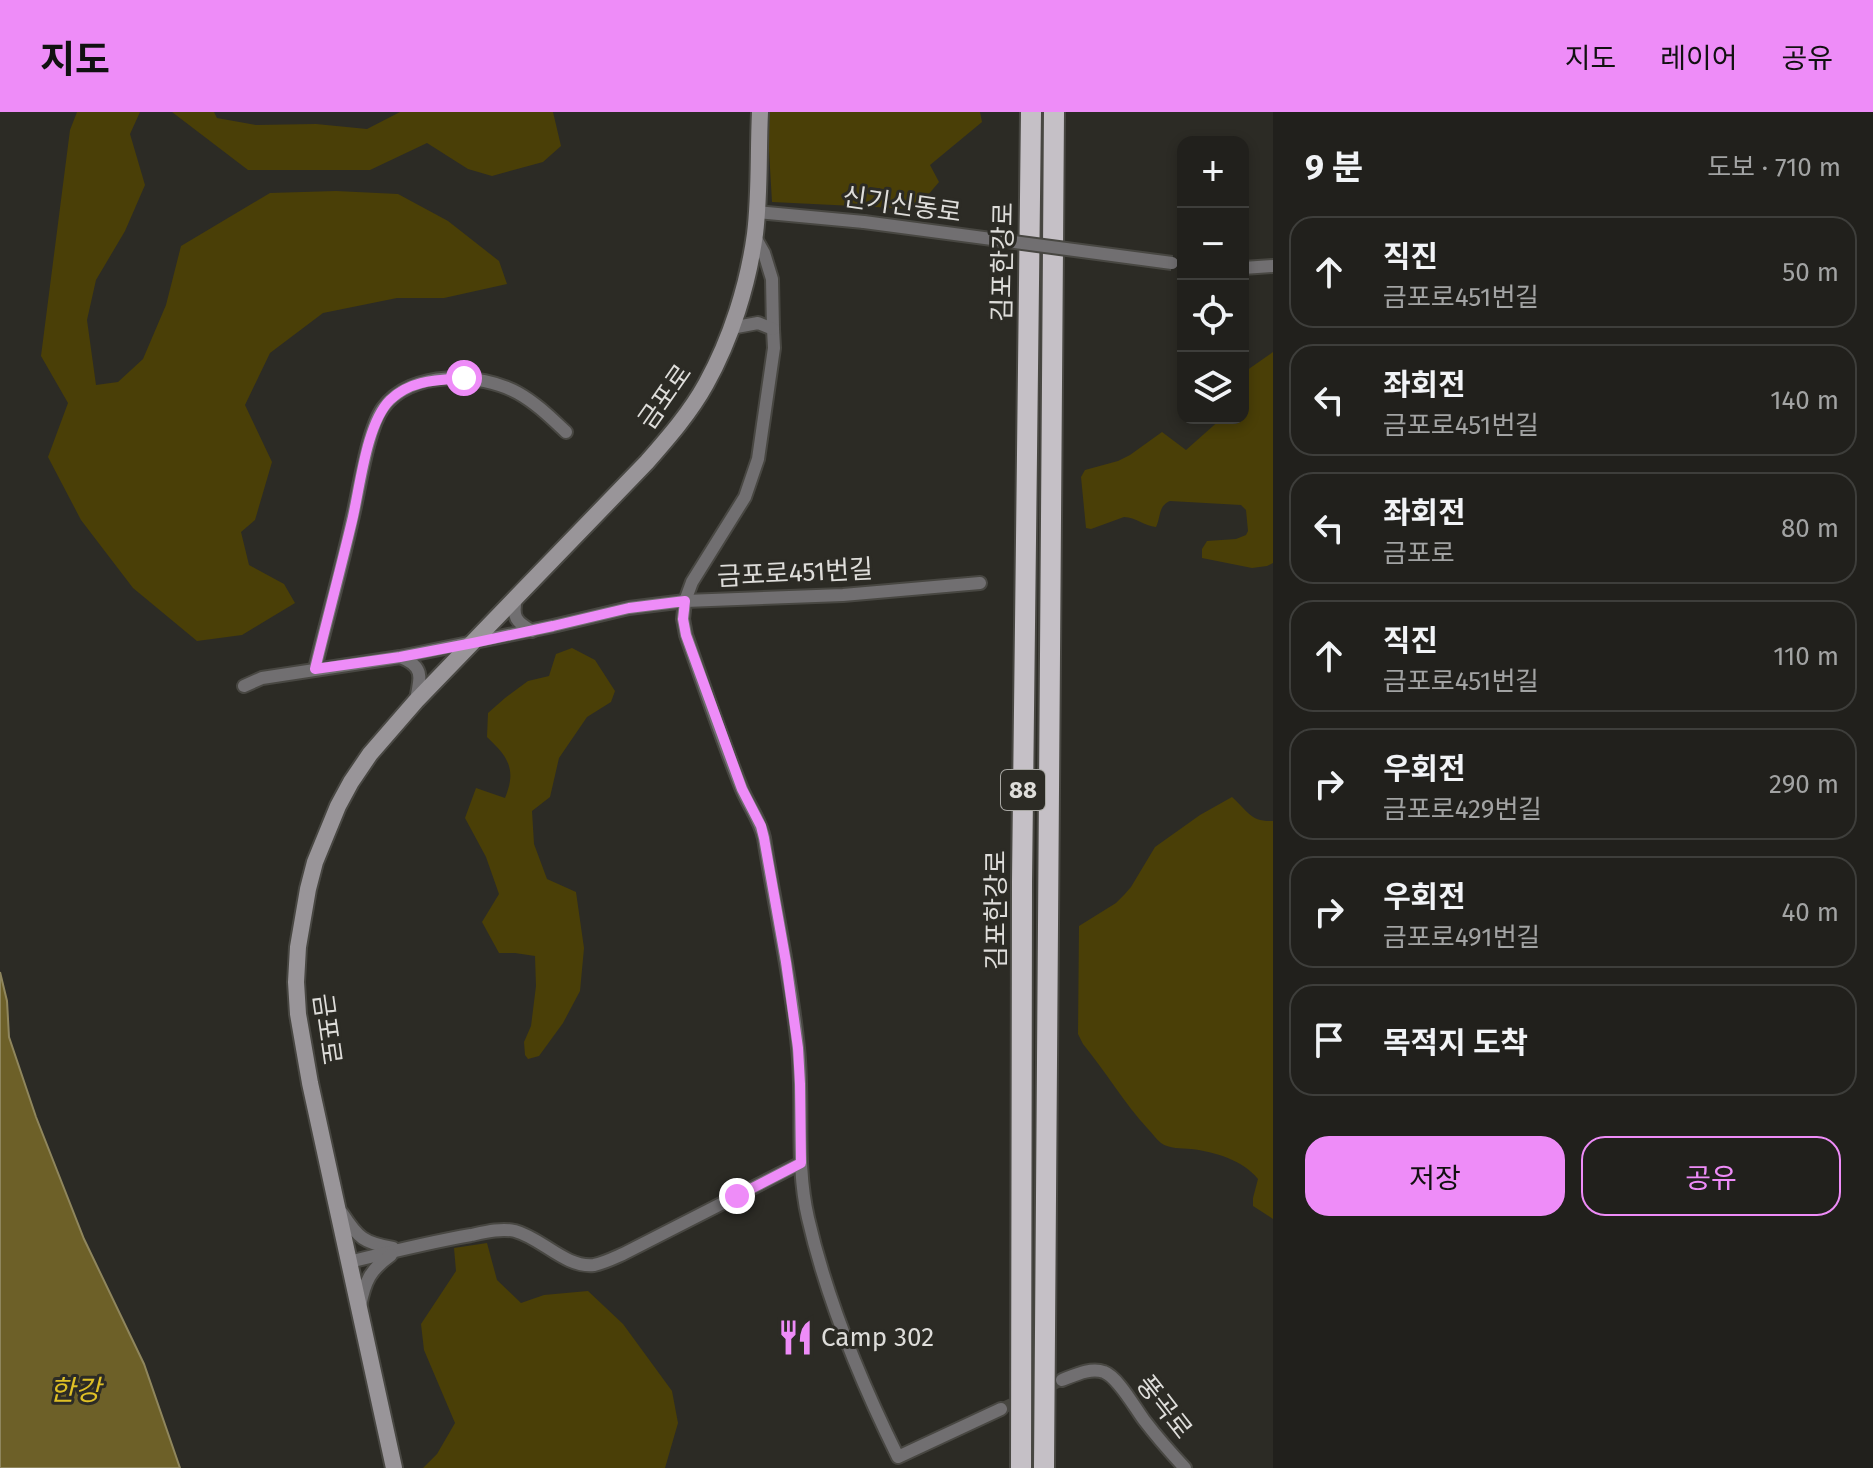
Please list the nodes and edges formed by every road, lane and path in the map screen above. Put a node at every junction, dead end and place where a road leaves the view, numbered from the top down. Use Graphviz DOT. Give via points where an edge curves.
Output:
graph roads {
  1 [pos="760,112"];
  2 [pos="1031,112"];
  3 [pos="1054,112"];
  4 [pos="757,212"];
  5 [pos="755,237"];
  6 [pos="1177,264"];
  7 [pos="1273,266"];
  8 [pos="1249,268"];
  9 [pos="731,328"];
  10 [pos="773,329"];
  11 [pos="566,432"];
  12 [pos="980,583"];
  13 [pos="516,597"];
  14 [pos="685,601"];
  15 [pos="532,631"];
  16 [pos="473,643"];
  17 [pos="400,657"];
  18 [pos="315,669"];
  19 [pos="244,686"];
  20 [pos="416,701"];
  21 [pos="801,1163"];
  22 [pos="338,1208"];
  23 [pos="400,1249"];
  24 [pos="349,1262"];
  25 [pos="360,1309"];
  26 [pos="1062,1380"];
  27 [pos="1001,1409"];
  28 [pos="394,1468"];
  29 [pos="1021,1468"];
  30 [pos="1044,1468"];
  31 [pos="1185,1468"];
  1 -- 4 [label="main road, 금포로"];
  2 -- 29 [label="highway, 김포한강로 / 88"];
  3 -- 30 [label="highway, 김포한강로 / 88"];
  4 -- 5 [label="main road, 금포로"];
  4 -- 6 [label="street, 신기신동로, bridge"];
  5 -- 9 [label="main road, 금포로"];
  5 -- 10 [label="street" via="772,279"];
  7 -- 8 [label="street"];
  9 -- 10 [label="street" via="758,323"];
  9 -- 13 [label="main road, 금포로" via="706,384 669,437"];
  10 -- 14 [label="street" via="753,478"];
  11 -- 18 [label="street" via="516,392 478,379 422,382 390,400 372,434"];
  12 -- 14 [label="street, 금포로451번길"];
  13 -- 15 [label="street" via="516,619"];
  13 -- 16 [label="main road, 금포로"];
  14 -- 15 [label="street, 금포로451번길"];
  14 -- 21 [label="street" via="686,635 764,838 798,1048"];
  15 -- 16 [label="street, 금포로451번길"];
  16 -- 17 [label="street"];
  16 -- 20 [label="main road, 금포로"];
  17 -- 18 [label="street"];
  17 -- 20 [label="street" via="420,673"];
  18 -- 19 [label="street"];
  20 -- 22 [label="main road, 금포로" via="351,782 315,862 302,918 298,1014"];
  21 -- 23 [label="street" via="594,1265 571,1260 514,1231"];
  21 -- 27 [label="street" via="808,1218 842,1331 898,1457"];
  22 -- 23 [label="street" via="360,1238"];
  22 -- 24 [label="main road, 금포로"];
  23 -- 24 [label="street"];
  23 -- 25 [label="street" via="368,1278"];
  24 -- 25 [label="main road, 금포로"];
  25 -- 28 [label="main road, 금포로"];
  26 -- 31 [label="street, 풍곡로" via="1096,1370 1113,1377"];
}
